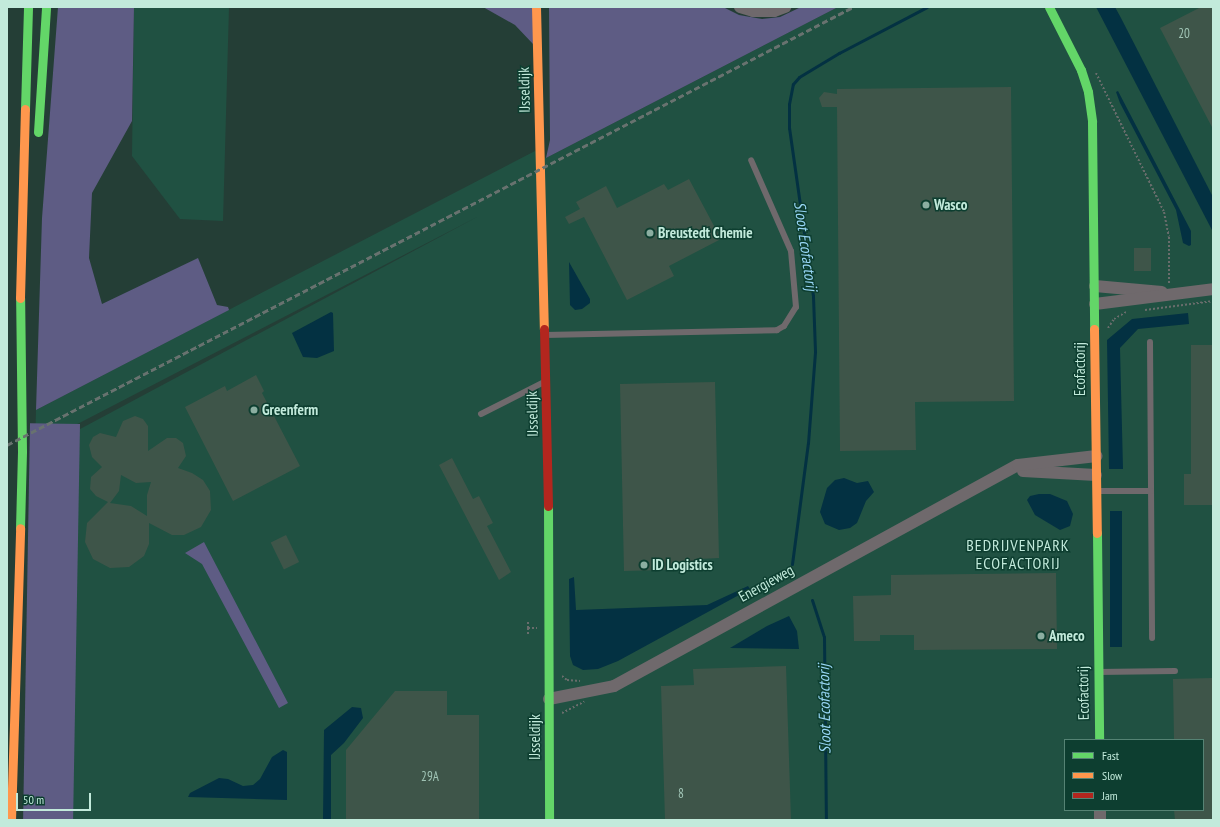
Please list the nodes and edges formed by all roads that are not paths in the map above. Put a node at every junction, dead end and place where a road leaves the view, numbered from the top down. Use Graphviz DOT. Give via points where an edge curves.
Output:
graph roads {
  1 [pos="28,7"];
  2 [pos="46,7"];
  3 [pos="536,7"];
  4 [pos="740,7"];
  5 [pos="785,7"];
  6 [pos="1049,7"];
  7 [pos="38,140"];
  8 [pos="751,160"];
  9 [pos="32,227"];
  10 [pos="1095,286"];
  11 [pos="1213,289"];
  12 [pos="1169,294"];
  13 [pos="1095,304"];
  14 [pos="20,312"];
  15 [pos="545,335"];
  16 [pos="1150,342"];
  17 [pos="545,381"];
  18 [pos="481,414"];
  19 [pos="1096,456"];
  20 [pos="1096,475"];
  21 [pos="993,478"];
  22 [pos="1152,491"];
  23 [pos="1096,492"];
  24 [pos="1152,638"];
  25 [pos="1175,671"];
  26 [pos="1098,672"];
  27 [pos="549,699"];
  28 [pos="1099,739"];
  29 [pos="11,820"];
  30 [pos="549,820"];
  1 -- 14 [label="main road"];
  2 -- 7 [label="main road"];
  3 -- 15 [label="main road, IJsseldijk"];
  4 -- 5 [label="street" via="753,11 774,11"];
  6 -- 10 [label="main road, Ecofactorij" via="1078,64 1090,104"];
  8 -- 15 [label="lane" via="791,251 796,307 784,326 777,330"];
  9 -- 14 [label="main road"];
  10 -- 12 [label="street" via="1157,290"];
  10 -- 13 [label="main road, Ecofactorij"];
  11 -- 12 [label="street"];
  12 -- 13 [label="street" via="1156,298"];
  13 -- 19 [label="main road, Ecofactorij"];
  14 -- 29 [label="main road" via="22,451"];
  15 -- 17 [label="main road, IJsseldijk"];
  16 -- 22 [label="lane"];
  17 -- 18 [label="lane"];
  17 -- 27 [label="main road, IJsseldijk"];
  19 -- 20 [label="main road, Ecofactorij"];
  19 -- 21 [label="street, Energieweg" via="1018,465"];
  20 -- 21 [label="street, Energieweg" via="1025,470"];
  20 -- 23 [label="main road, Ecofactorij"];
  21 -- 27 [label="street, Energieweg" via="614,686"];
  22 -- 23 [label="lane"];
  22 -- 24 [label="lane"];
  23 -- 26 [label="main road, Ecofactorij"];
  25 -- 26 [label="lane"];
  26 -- 28 [label="main road, Ecofactorij"];
  27 -- 30 [label="main road, IJsseldijk"];
}
